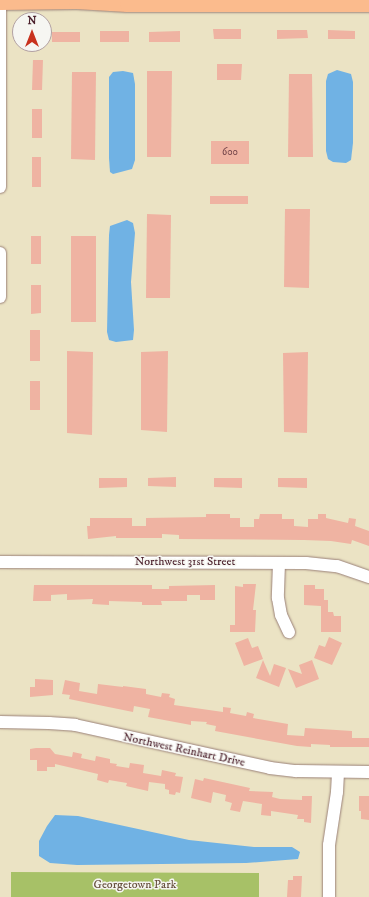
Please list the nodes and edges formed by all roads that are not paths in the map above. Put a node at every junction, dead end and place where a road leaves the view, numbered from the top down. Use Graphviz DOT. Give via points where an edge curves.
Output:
graph roads {
  1 [pos="0,2"];
  2 [pos="369,4"];
  3 [pos="0,187"];
  4 [pos="0,253"];
  5 [pos="0,297"];
  6 [pos="0,562"];
  7 [pos="279,563"];
  8 [pos="369,576"];
  9 [pos="289,632"];
  10 [pos="0,722"];
  11 [pos="338,772"];
  12 [pos="369,772"];
  13 [pos="329,897"];
  1 -- 2 [label="main road"];
  1 -- 3 [label="street"];
  4 -- 5 [label="street"];
  6 -- 7 [label="street, Northwest 31st Street"];
  7 -- 8 [label="street, Northwest 31st Street" via="337,566"];
  7 -- 9 [label="street" via="278,598 281,616"];
  10 -- 11 [label="street, Northwest Reinhart Drive" via="75,725 270,768"];
  11 -- 12 [label="street, Northwest Reinhart Drive"];
  11 -- 13 [label="street" via="329,845"];
}
